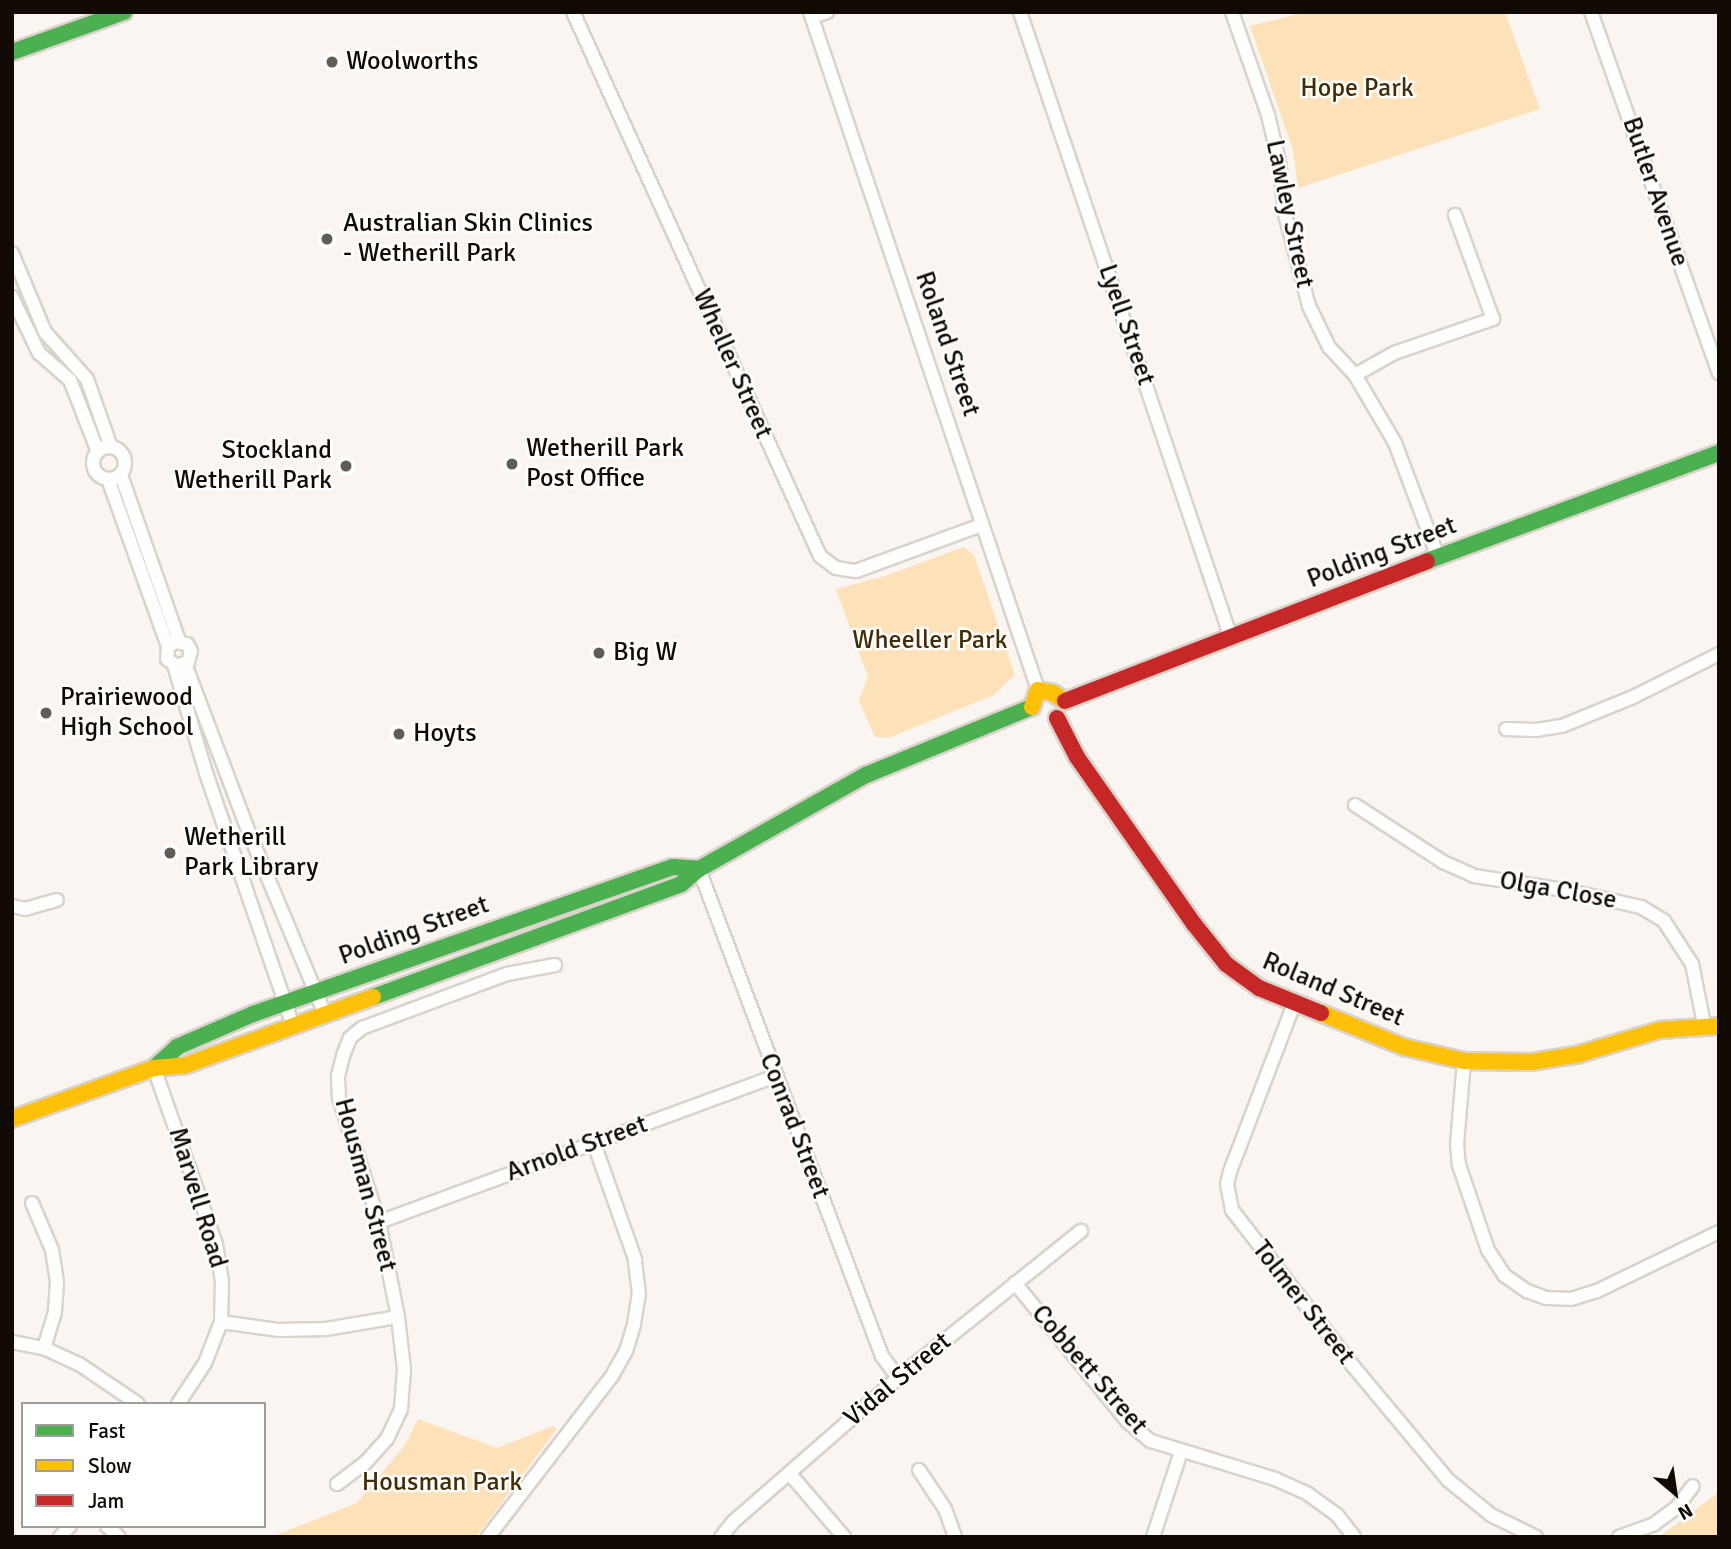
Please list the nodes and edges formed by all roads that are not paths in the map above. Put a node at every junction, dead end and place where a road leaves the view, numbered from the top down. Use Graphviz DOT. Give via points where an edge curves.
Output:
graph roads {
  1 [pos="124,12"];
  2 [pos="573,12"];
  3 [pos="827,12"];
  4 [pos="1020,12"];
  5 [pos="1232,12"];
  6 [pos="1591,12"];
  7 [pos="811,15"];
  8 [pos="93,18"];
  9 [pos="12,51"];
  10 [pos="1455,215"];
  11 [pos="12,253"];
  12 [pos="12,297"];
  13 [pos="1719,373"];
  14 [pos="1354,375"];
  15 [pos="104,450"];
  16 [pos="1719,453"];
  17 [pos="121,475"];
  18 [pos="108,480"];
  19 [pos="982,525"];
  20 [pos="1438,557"];
  21 [pos="1231,638"];
  22 [pos="174,644"];
  23 [pos="1719,654"];
  24 [pos="179,665"];
  25 [pos="1038,690"];
  26 [pos="1065,701"];
  27 [pos="1032,707"];
  28 [pos="1058,718"];
  29 [pos="1506,729"];
  30 [pos="1355,805"];
  31 [pos="244,819"];
  32 [pos="224,827"];
  33 [pos="699,869"];
  34 [pos="57,900"];
  35 [pos="12,906"];
  36 [pos="555,965"];
  37 [pos="315,992"];
  38 [pos="285,1003"];
  39 [pos="1294,1004"];
  40 [pos="324,1014"];
  41 [pos="1711,1025"];
  42 [pos="293,1026"];
  43 [pos="1464,1061"];
  44 [pos="154,1068"];
  45 [pos="775,1076"];
  46 [pos="12,1119"];
  47 [pos="594,1143"];
  48 [pos="32,1203"];
  49 [pos="379,1222"];
  50 [pos="1081,1231"];
  51 [pos="1719,1232"];
  52 [pos="1015,1283"];
  53 [pos="398,1317"];
  54 [pos="221,1322"];
  55 [pos="12,1342"];
  56 [pos="44,1348"];
  57 [pos="898,1378"];
  58 [pos="135,1402"];
  59 [pos="179,1402"];
  60 [pos="1181,1452"];
  61 [pos="919,1470"];
  62 [pos="790,1474"];
  63 [pos="337,1484"];
  64 [pos="1693,1486"];
  65 [pos="488,1537"];
  66 [pos="721,1537"];
  67 [pos="844,1537"];
  68 [pos="955,1537"];
  69 [pos="1153,1537"];
  70 [pos="1354,1537"];
  71 [pos="1536,1537"];
  72 [pos="1619,1537"];
  1 -- 8 [label="main road"];
  2 -- 19 [label="street, Wheller Street" via="820,556 836,568 856,571"];
  3 -- 7 [label="street"];
  4 -- 21 [label="street, Lyell Street"];
  5 -- 14 [label="street, Lawley Street" via="1271,127 1285,214 1309,306 1329,347"];
  6 -- 13 [label="street, Butler Avenue"];
  7 -- 19 [label="street, Roland Street"];
  8 -- 9 [label="main road"];
  10 -- 14 [label="street" via="1493,319 1394,353"];
  11 -- 15 [label="street" via="45,332 87,379"];
  12 -- 15 [label="street" via="39,353 69,380"];
  14 -- 20 [label="street, Lawley Street" via="1395,443"];
  15 -- 17 [label="street" via="120,451 125,460"];
  15 -- 18 [label="street" via="94,457 94,468"];
  16 -- 20 [label="main road, Polding Street"];
  17 -- 18 [label="street"];
  17 -- 22 [label="street"];
  18 -- 22 [label="street"];
  19 -- 25 [label="street, Roland Street"];
  20 -- 21 [label="main road, Polding Street"];
  21 -- 26 [label="main road, Polding Street"];
  22 -- 24 [label="street" via="166,655"];
  22 -- 24 [label="street" via="187,644 191,650"];
  23 -- 29 [label="street" via="1562,726"];
  24 -- 31 [label="street"];
  24 -- 32 [label="street"];
  25 -- 26 [label="main road"];
  25 -- 27 [label="main road"];
  26 -- 28 [label="main road"];
  27 -- 28 [label="main road"];
  27 -- 33 [label="main road, Polding Street" via="866,775"];
  28 -- 39 [label="main road, Roland Street" via="1077,757 1226,964 1259,988"];
  30 -- 41 [label="street, Olga Close" via="1443,862 1474,876 1641,907 1664,921 1692,964"];
  31 -- 32 [label="street"];
  31 -- 37 [label="street"];
  32 -- 38 [label="street"];
  33 -- 37 [label="main road, Polding Street" via="673,867"];
  33 -- 40 [label="main road, Polding Street" via="681,884"];
  33 -- 45 [label="street, Conrad Street"];
  34 -- 35 [label="street" via="25,909"];
  36 -- 49 [label="street, Housman Street" via="507,974 362,1028 351,1038 338,1076 339,1098"];
  37 -- 38 [label="main road, Polding Street"];
  37 -- 40 [label="street"];
  38 -- 42 [label="street"];
  38 -- 44 [label="main road, Polding Street" via="177,1047"];
  39 -- 43 [label="main road, Roland Street" via="1404,1047"];
  39 -- 71 [label="street, Tolmer Street" via="1235,1156 1227,1184 1232,1210 1448,1480 1491,1515"];
  40 -- 42 [label="main road, Polding Street"];
  41 -- 43 [label="main road, Roland Street" via="1660,1030 1576,1055 1531,1062"];
  42 -- 44 [label="main road, Polding Street" via="186,1065"];
  43 -- 51 [label="street" via="1459,1166 1488,1250 1504,1275 1527,1291 1571,1299"];
  44 -- 46 [label="main road, Polding Street"];
  44 -- 54 [label="street, Marvell Road" via="216,1244 222,1280"];
  45 -- 47 [label="street, Arnold Street"];
  45 -- 57 [label="street, Conrad Street" via="881,1356"];
  47 -- 49 [label="street, Arnold Street"];
  47 -- 65 [label="street" via="635,1259 639,1294 634,1324 612,1376"];
  48 -- 56 [label="street" via="52,1250 57,1282 55,1312"];
  49 -- 53 [label="street, Housman Street"];
  50 -- 52 [label="street, Vidal Street"];
  52 -- 57 [label="street, Vidal Street"];
  52 -- 60 [label="street, Cobbett Street" via="1128,1422 1150,1441"];
  53 -- 54 [label="street" via="326,1329 279,1330"];
  53 -- 63 [label="street, Housman Street" via="404,1369 401,1409 387,1439"];
  54 -- 59 [label="street, Marvell Road" via="205,1363"];
  55 -- 56 [label="street"];
  56 -- 58 [label="street" via="79,1364"];
  57 -- 62 [label="street, Vidal Street"];
  60 -- 69 [label="street"];
  60 -- 70 [label="street, Cobbett Street" via="1275,1479 1308,1494 1336,1515"];
  61 -- 68 [label="street" via="944,1508"];
  62 -- 66 [label="street, Vidal Street"];
  62 -- 67 [label="street"];
  64 -- 72 [label="street" via="1677,1507 1654,1524"];
}
